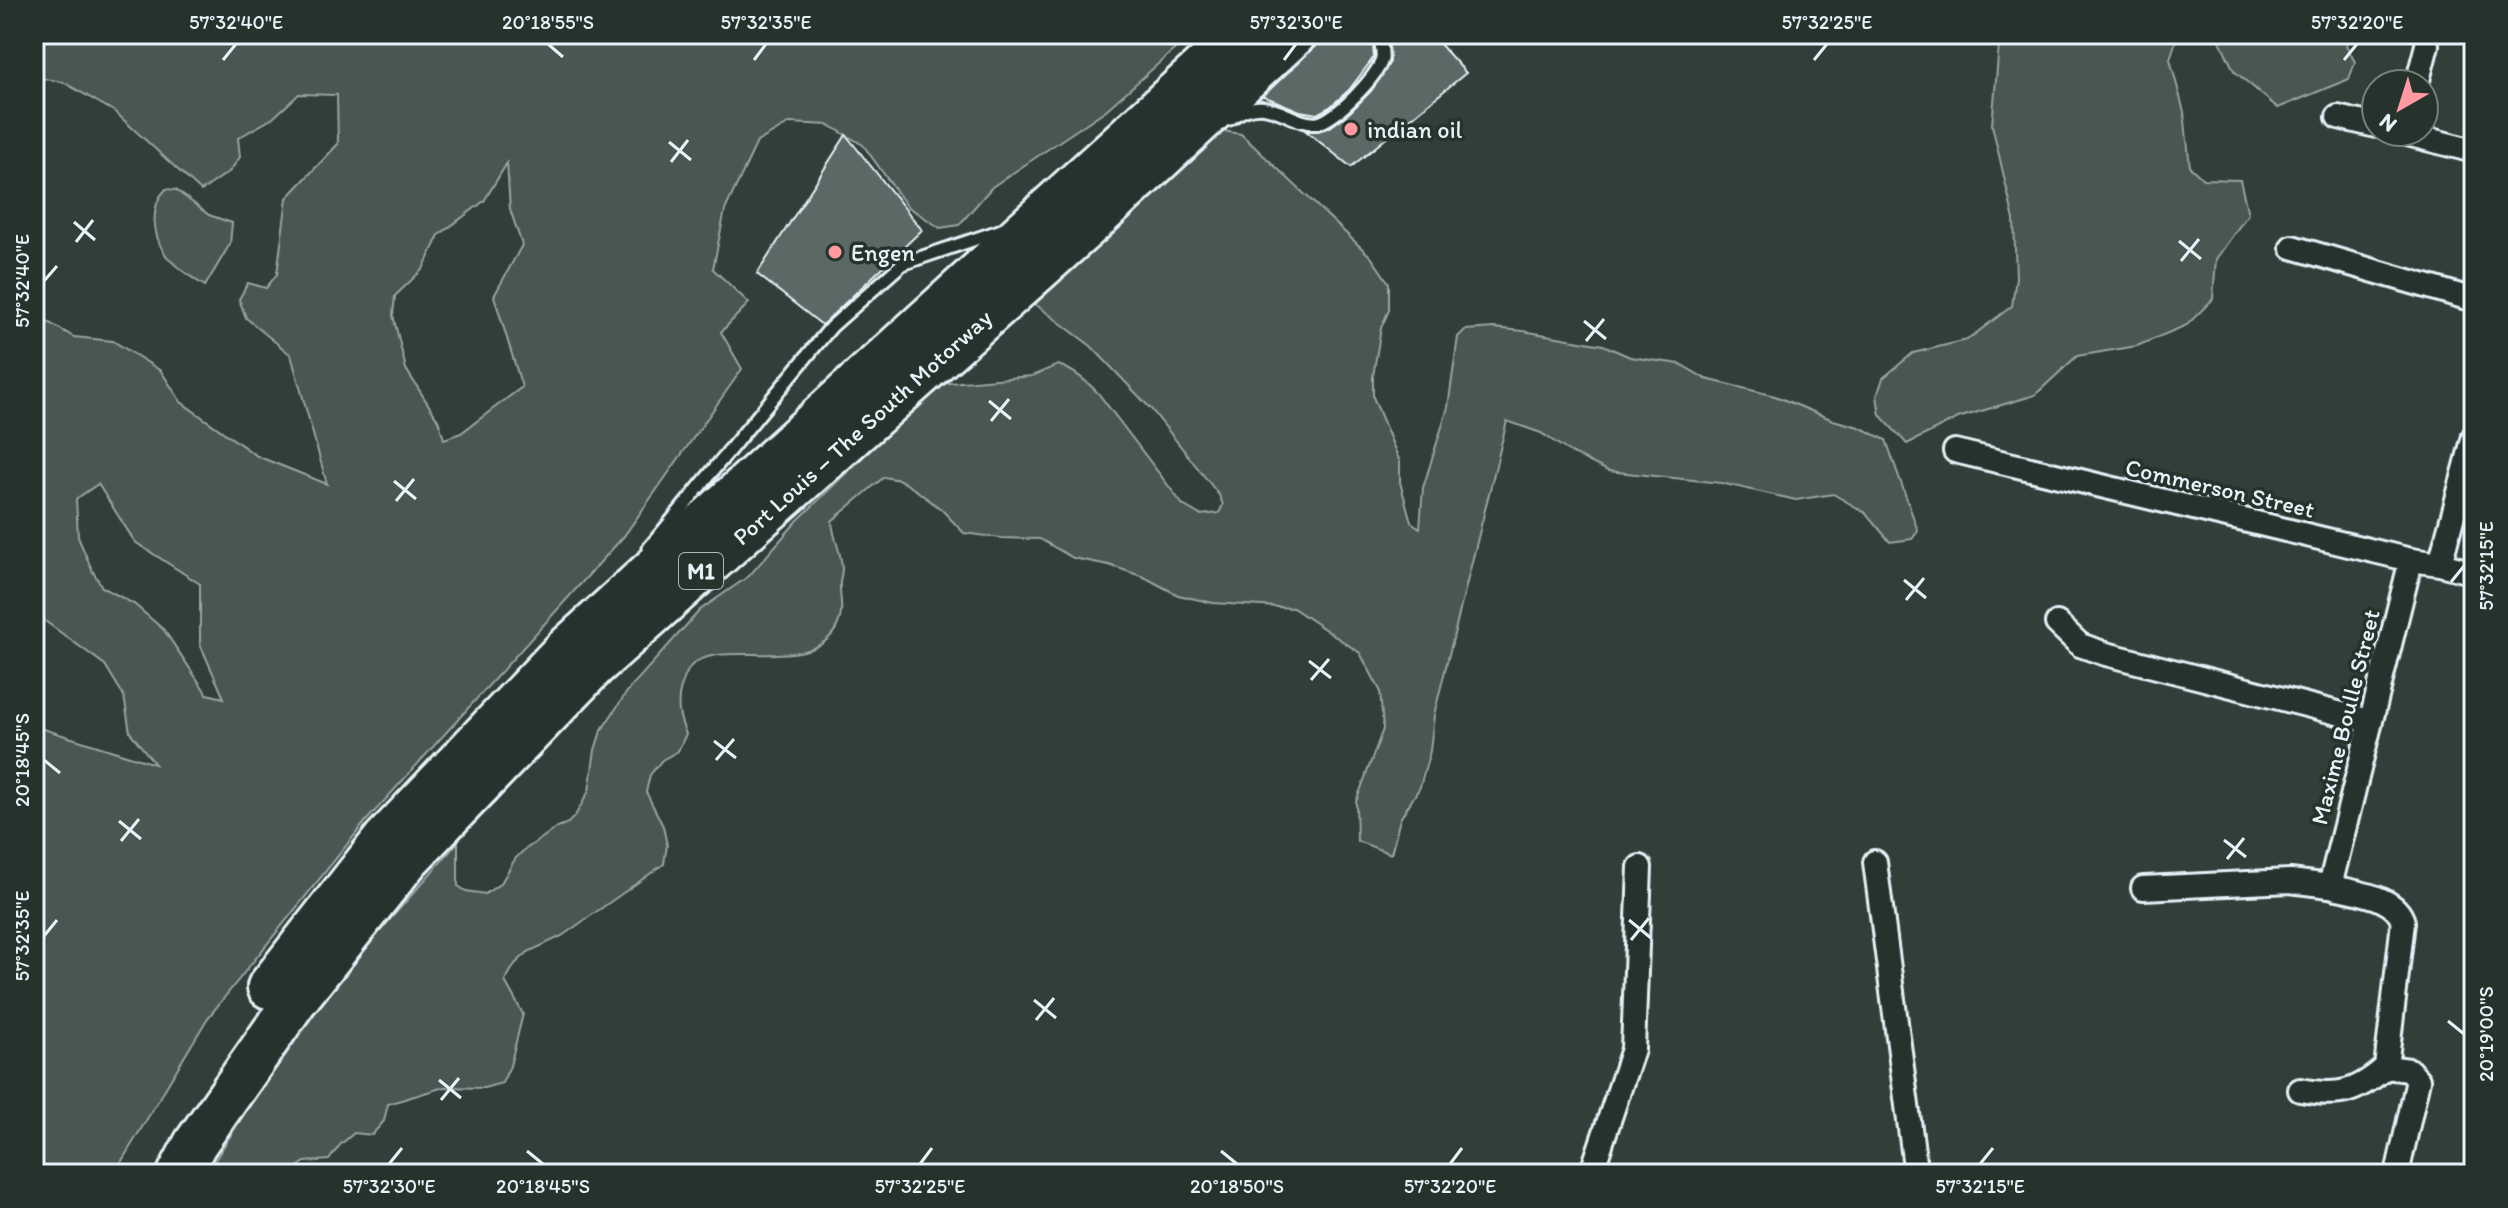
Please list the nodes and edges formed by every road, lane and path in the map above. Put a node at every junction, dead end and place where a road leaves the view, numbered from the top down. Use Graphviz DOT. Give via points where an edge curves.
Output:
graph roads {
  1 [pos="1240,34"];
  2 [pos="1295,34"];
  3 [pos="1380,34"];
  4 [pos="2427,45"];
  5 [pos="2421,68"];
  6 [pos="2338,117"];
  7 [pos="2360,122"];
  8 [pos="1216,131"];
  9 [pos="2440,142"];
  10 [pos="2474,151"];
  11 [pos="1162,173"];
  12 [pos="1039,218"];
  13 [pos="1092,222"];
  14 [pos="2292,247"];
  15 [pos="2474,300"];
  16 [pos="2474,436"];
  17 [pos="1955,451"];
  18 [pos="643,554"];
  19 [pos="2411,560"];
  20 [pos="2440,564"];
  21 [pos="2474,573"];
  22 [pos="624,578"];
  23 [pos="2057,623"];
  24 [pos="565,650"];
  25 [pos="2369,721"];
  26 [pos="1875,862"];
  27 [pos="1640,867"];
  28 [pos="2330,886"];
  29 [pos="2143,888"];
  30 [pos="2386,1067"];
  31 [pos="2300,1090"];
  32 [pos="150,1174"];
  33 [pos="179,1174"];
  34 [pos="1591,1174"];
  35 [pos="1916,1174"];
  36 [pos="2397,1174"];
  1 -- 12 [label="highway, Port Louis – The South Motorway / M1"];
  2 -- 13 [label="highway, Port Louis – The South Motorway / M1"];
  3 -- 8 [label="lane" via="1382,57 1376,71 1333,117 1316,123 1277,109 1255,108 1236,114"];
  4 -- 5 [label="street"];
  6 -- 7 [label="street"];
  9 -- 10 [label="street"];
  11 -- 13 [label="lane"];
  12 -- 18 [label="lane" via="902,264 831,327"];
  12 -- 24 [label="highway, Port Louis – The South Motorway / M1"];
  13 -- 33 [label="highway, Port Louis – The South Motorway / M1" via="595,665 408,859 295,1001"];
  14 -- 15 [label="street"];
  16 -- 20 [label="street"];
  17 -- 19 [label="street, Commerson Street"];
  19 -- 20 [label="street, Commerson Street"];
  19 -- 25 [label="street, Maxime Boulle Street"];
  20 -- 21 [label="street, Commerson Street"];
  22 -- 24 [label="lane"];
  23 -- 25 [label="street" via="2080,645 2106,654"];
  24 -- 32 [label="highway, Port Louis – The South Motorway / M1" via="385,839 270,986"];
  25 -- 28 [label="street, Maxime Boulle Street"];
  26 -- 35 [label="street"];
  27 -- 34 [label="street" via="1633,1049"];
  28 -- 29 [label="street" via="2290,881"];
  28 -- 30 [label="street" via="2386,902 2401,913"];
  30 -- 31 [label="street" via="2349,1091"];
  30 -- 36 [label="street" via="2409,1070 2418,1080"];
}
